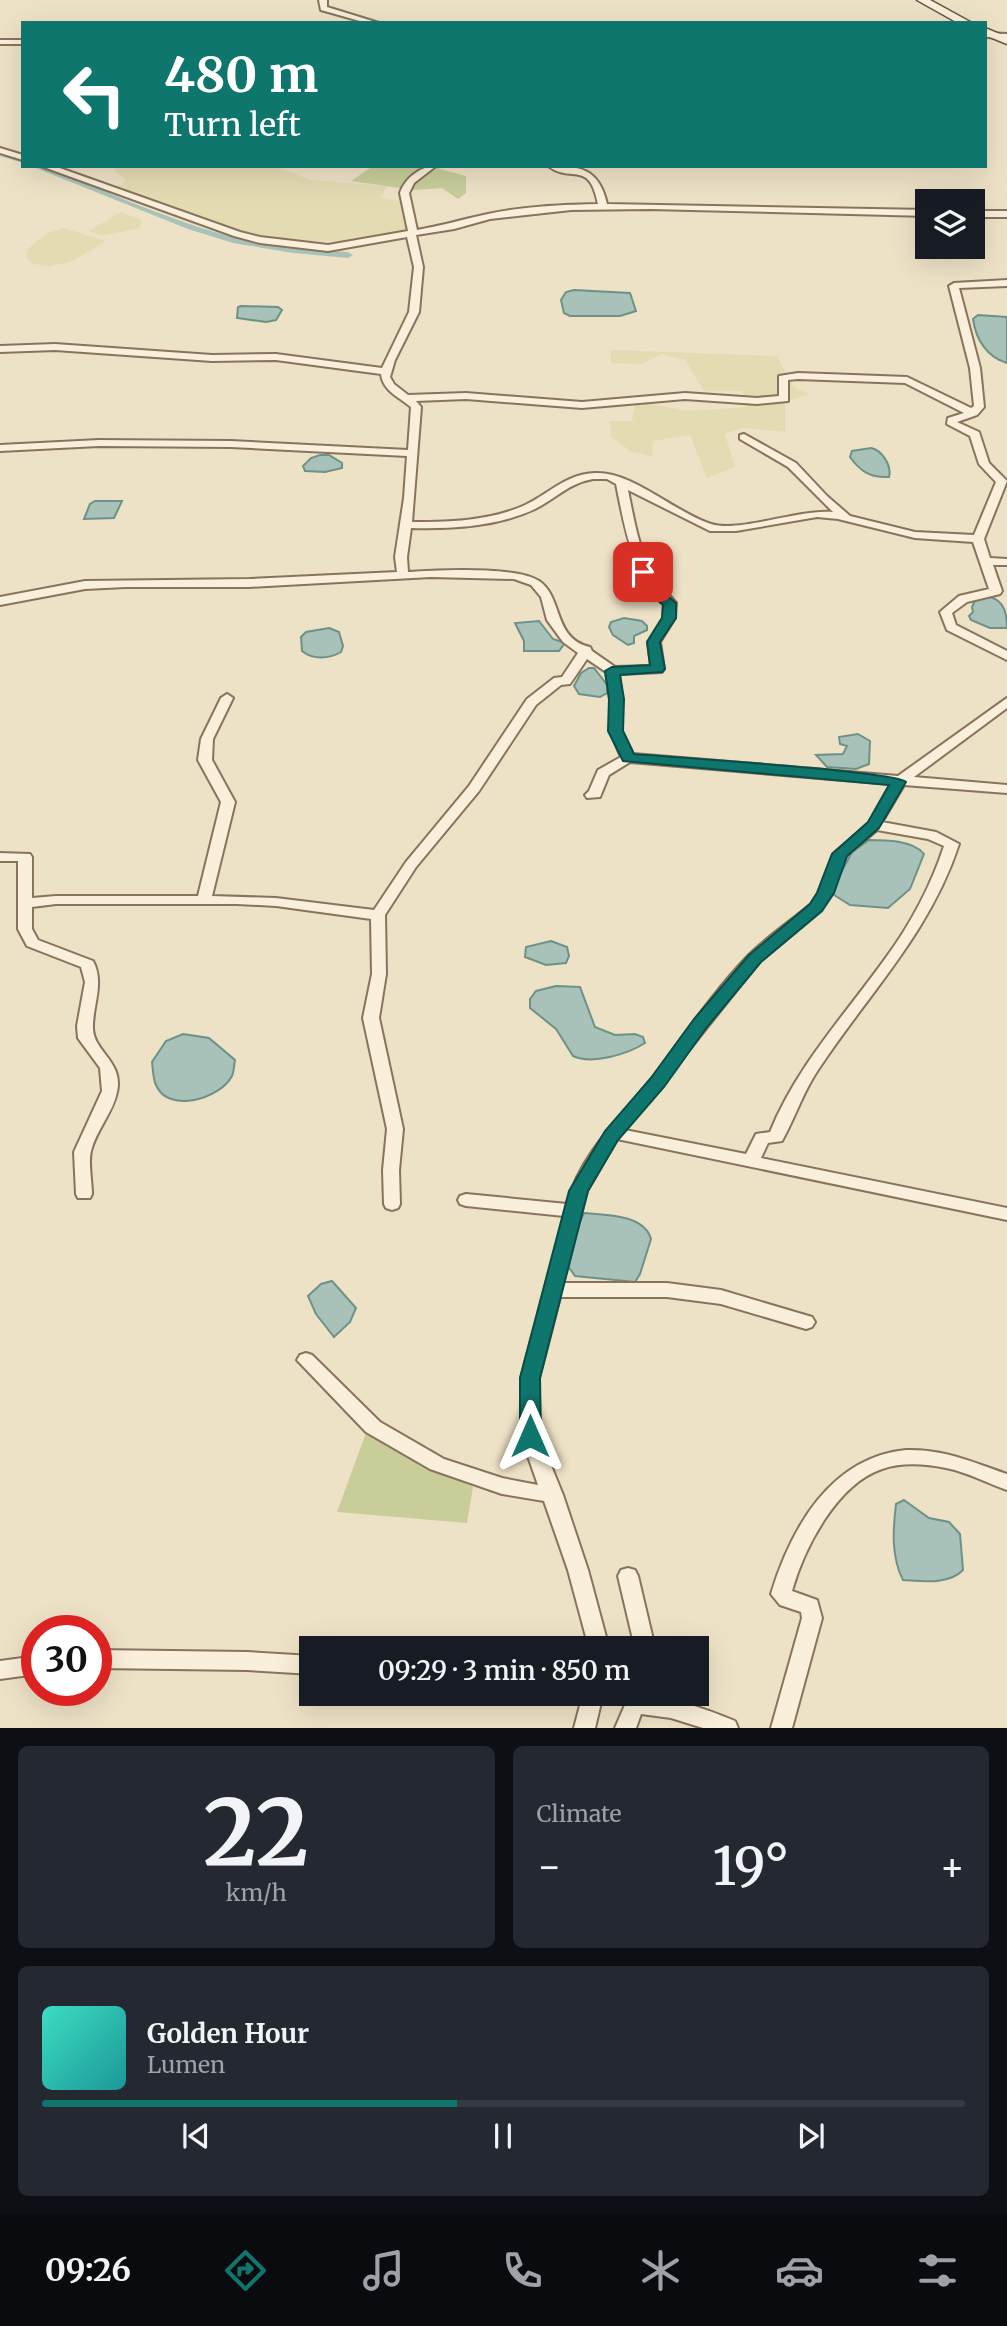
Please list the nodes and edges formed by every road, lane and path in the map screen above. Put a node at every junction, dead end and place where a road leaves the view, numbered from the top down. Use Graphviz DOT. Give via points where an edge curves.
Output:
graph roads {
  1 [pos="323,0"];
  2 [pos="922,0"];
  3 [pos="369,21"];
  4 [pos="963,21"];
  5 [pos="988,34"];
  6 [pos="1007,36"];
  7 [pos="1007,41"];
  8 [pos="0,42"];
  9 [pos="21,42"];
  10 [pos="0,150"];
  11 [pos="21,157"];
  12 [pos="51,168"];
  13 [pos="429,168"];
  14 [pos="556,168"];
  15 [pos="603,207"];
  16 [pos="915,213"];
  17 [pos="1007,214"];
  18 [pos="985,215"];
  19 [pos="413,231"];
  20 [pos="1007,283"];
  21 [pos="22,335"];
  22 [pos="5,349"];
  23 [pos="386,372"];
  24 [pos="407,398"];
  25 [pos="973,413"];
  26 [pos="744,437"];
  27 [pos="0,448"];
  28 [pos="412,453"];
  29 [pos="621,481"];
  30 [pos="862,523"];
  31 [pos="406,524"];
  32 [pos="978,540"];
  33 [pos="985,561"];
  34 [pos="1007,562"];
  35 [pos="403,575"];
  36 [pos="0,601"];
  37 [pos="586,650"];
  38 [pos="1007,656"];
  39 [pos="612,671"];
  40 [pos="227,698"];
  41 [pos="1007,702"];
  42 [pos="628,758"];
  43 [pos="899,782"];
  44 [pos="1007,789"];
  45 [pos="592,795"];
  46 [pos="874,825"];
  47 [pos="0,856"];
  48 [pos="204,900"];
  49 [pos="26,904"];
  50 [pos="378,915"];
  51 [pos="614,1133"];
  52 [pos="752,1160"];
  53 [pos="84,1194"];
  54 [pos="466,1200"];
  55 [pos="392,1204"];
  56 [pos="573,1211"];
  57 [pos="1007,1214"];
  58 [pos="553,1290"];
  59 [pos="806,1322"];
  60 [pos="306,1360"];
  61 [pos="1007,1482"];
  62 [pos="553,1495"];
  63 [pos="628,1576"];
  64 [pos="595,1636"];
  65 [pos="642,1636"];
  66 [pos="112,1658"];
  67 [pos="299,1664"];
  68 [pos="21,1667"];
  69 [pos="0,1670"];
  70 [pos="590,1706"];
  71 [pos="630,1706"];
  72 [pos="666,1706"];
  73 [pos="584,1727"];
  74 [pos="625,1727"];
  75 [pos="728,1727"];
  76 [pos="781,1727"];
  1 -- 3 [label="street" via="324,8"];
  2 -- 4 [label="main road"];
  5 -- 6 [label="street"];
  5 -- 7 [label="main road"];
  8 -- 9 [label="street"];
  10 -- 11 [label="street"];
  12 -- 19 [label="street" via="260,240 328,248"];
  13 -- 19 [label="street" via="405,186"];
  14 -- 15 [label="street" via="581,171 592,179"];
  15 -- 16 [label="street"];
  15 -- 19 [label="street" via="489,216"];
  17 -- 18 [label="street"];
  19 -- 23 [label="street" via="419,264 414,308"];
  20 -- 25 [label="street" via="954,286 975,368 979,407"];
  21 -- 22 [label="street"];
  22 -- 23 [label="street" via="276,357"];
  23 -- 24 [label="street" via="386,382"];
  24 -- 25 [label="street" via="466,396 582,404 685,396 757,401 784,399 783,378 810,376 906,380"];
  24 -- 28 [label="street" via="416,407"];
  25 -- 32 [label="street" via="952,420 952,424 975,434 985,464 1002,482"];
  26 -- 30 [label="street" via="754,447 790,464 834,509"];
  27 -- 28 [label="street" via="231,444"];
  28 -- 31 [label="street"];
  29 -- 30 [label="street" via="710,527 736,528 817,514"];
  29 -- 31 [label="street" via="582,475 525,510 460,526"];
  29 -- 39 [label="street" via="643,572 670,603 669,618 653,642 657,669"];
  30 -- 32 [label="street" via="925,536"];
  31 -- 35 [label="street"];
  32 -- 33 [label="street"];
  33 -- 34 [label="street"];
  33 -- 38 [label="street" via="996,591 963,599 946,612 951,627"];
  35 -- 36 [label="street" via="85,585"];
  35 -- 37 [label="street" via="515,576 536,583 547,596 559,629"];
  37 -- 39 [label="street"];
  37 -- 50 [label="street" via="566,681 558,681 531,702"];
  39 -- 42 [label="street" via="616,731"];
  40 -- 48 [label="street" via="208,739 205,760 228,802"];
  41 -- 43 [label="street"];
  42 -- 43 [label="street"];
  42 -- 45 [label="street" via="603,773"];
  43 -- 44 [label="street"];
  43 -- 46 [label="street"];
  46 -- 51 [label="street" via="840,854 816,907 755,958"];
  46 -- 52 [label="street" via="942,839 951,844 946,861 924,908 890,962 800,1084 776,1137 762,1138"];
  47 -- 49 [label="street" via="25,857"];
  48 -- 49 [label="street"];
  48 -- 50 [label="street" via="276,902"];
  49 -- 53 [label="street" via="25,929 32,943 88,964 92,982 86,1038 108,1068 110,1091 82,1152"];
  50 -- 55 [label="street" via="379,974 371,1018 394,1129"];
  51 -- 52 [label="street"];
  51 -- 56 [label="street" via="579,1191"];
  52 -- 57 [label="street"];
  54 -- 56 [label="street"];
  56 -- 58 [label="street"];
  58 -- 59 [label="street" via="667,1290 721,1297"];
  58 -- 62 [label="street" via="530,1378 530,1436"];
  60 -- 62 [label="street" via="373,1427 437,1464 502,1486"];
  61 -- 76 [label="street" via="945,1459 909,1457 865,1468 824,1506 798,1550 782,1594 810,1606 812,1618"];
  62 -- 64 [label="street"];
  63 -- 65 [label="street"];
  66 -- 67 [label="street"];
  68 -- 69 [label="street"];
  70 -- 73 [label="street"];
  71 -- 74 [label="street"];
  72 -- 75 [label="street"];
}
